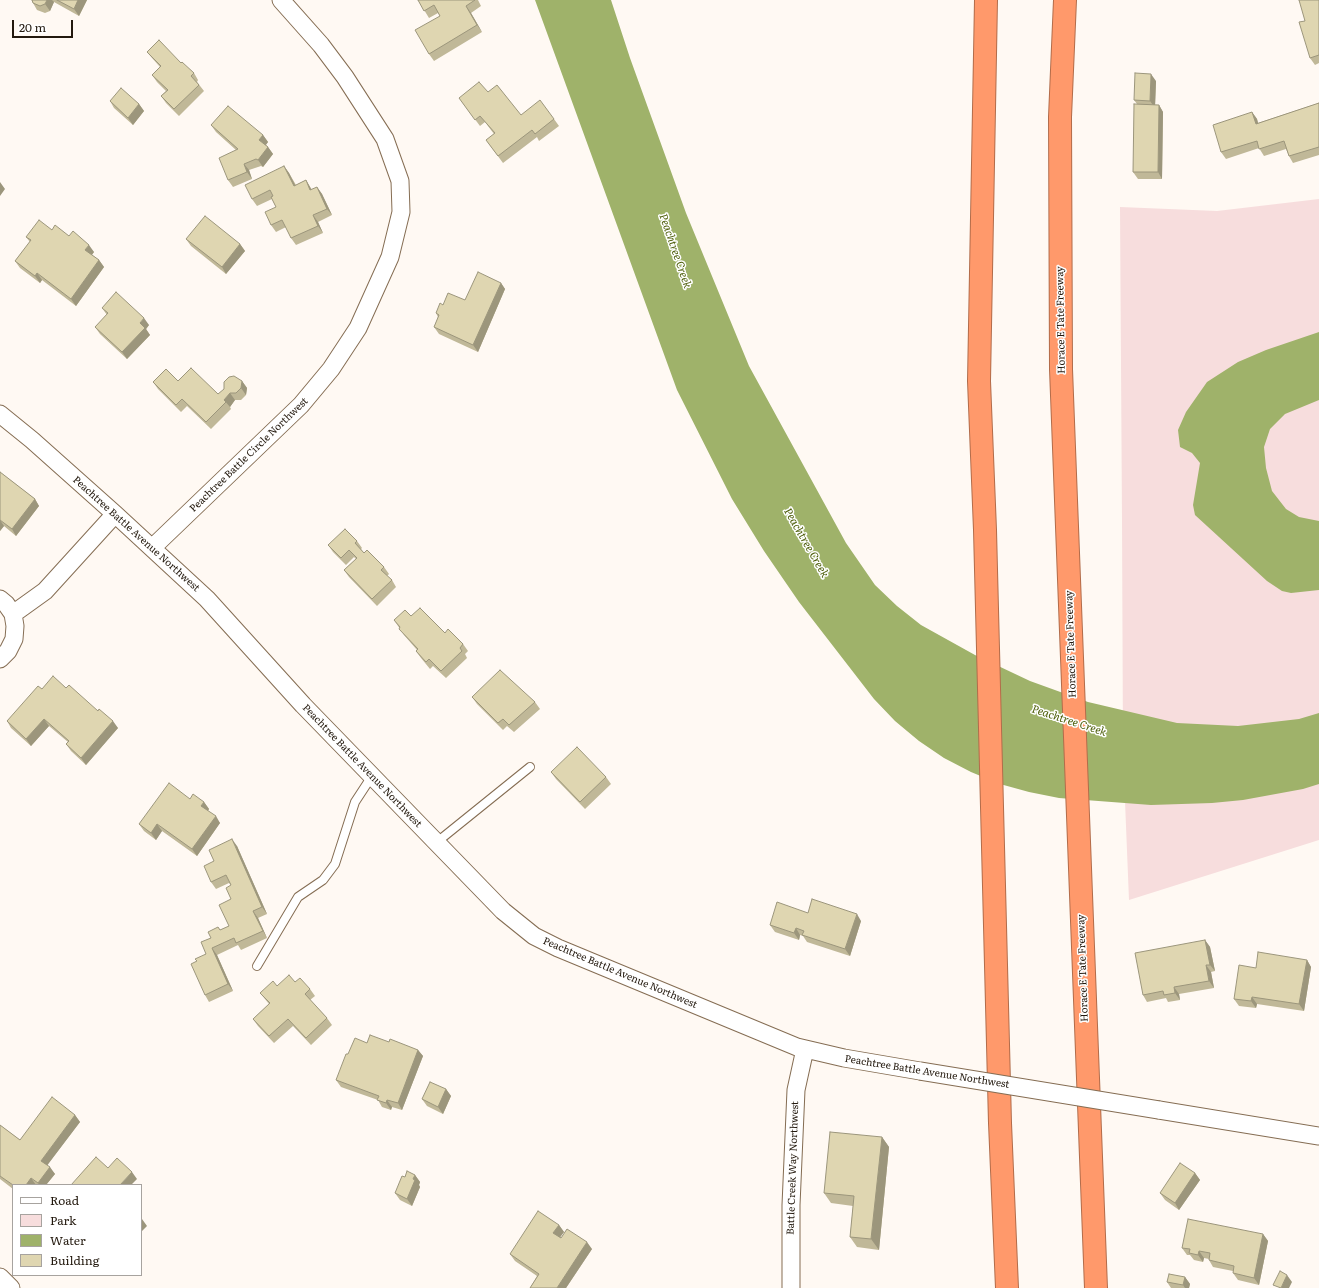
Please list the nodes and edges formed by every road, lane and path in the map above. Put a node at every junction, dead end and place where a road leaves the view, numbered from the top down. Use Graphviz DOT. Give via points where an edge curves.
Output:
graph roads {
  1 [pos="281,0"];
  2 [pos="986,0"];
  3 [pos="1065,0"];
  4 [pos="0,414"];
  5 [pos="115,514"];
  6 [pos="152,548"];
  7 [pos="0,599"];
  8 [pos="12,614"];
  9 [pos="0,659"];
  10 [pos="530,767"];
  11 [pos="372,776"];
  12 [pos="437,842"];
  13 [pos="257,966"];
  14 [pos="805,1049"];
  15 [pos="1319,1136"];
  16 [pos="0,1277"];
  17 [pos="12,1288"];
  18 [pos="791,1288"];
  19 [pos="1007,1288"];
  20 [pos="1096,1288"];
  1 -- 6 [label="street, Peachtree Battle Circle Northwest" via="346,77 385,139 400,181 401,212 390,257 358,328 331,369 301,405"];
  2 -- 19 [label="highway" via="979,381"];
  3 -- 20 [label="highway, Horace E Tate Freeway" via="1060,117 1061,369"];
  4 -- 5 [label="street, Peachtree Battle Avenue Northwest"];
  5 -- 6 [label="street, Peachtree Battle Avenue Northwest"];
  5 -- 8 [label="street" via="45,591"];
  6 -- 11 [label="street, Peachtree Battle Avenue Northwest" via="207,599 303,705"];
  7 -- 8 [label="street"];
  8 -- 9 [label="street" via="16,626 14,639"];
  10 -- 12 [label="lane"];
  11 -- 12 [label="street, Peachtree Battle Avenue Northwest"];
  11 -- 13 [label="lane" via="355,802 335,864 323,880 298,898"];
  12 -- 14 [label="street, Peachtree Battle Avenue Northwest" via="503,911 534,936"];
  14 -- 15 [label="street, Peachtree Battle Avenue Northwest, bridge" via="920,1071"];
  14 -- 18 [label="street, Battle Creek Way Northwest" via="796,1090 791,1205"];
  16 -- 17 [label="street"];
}
